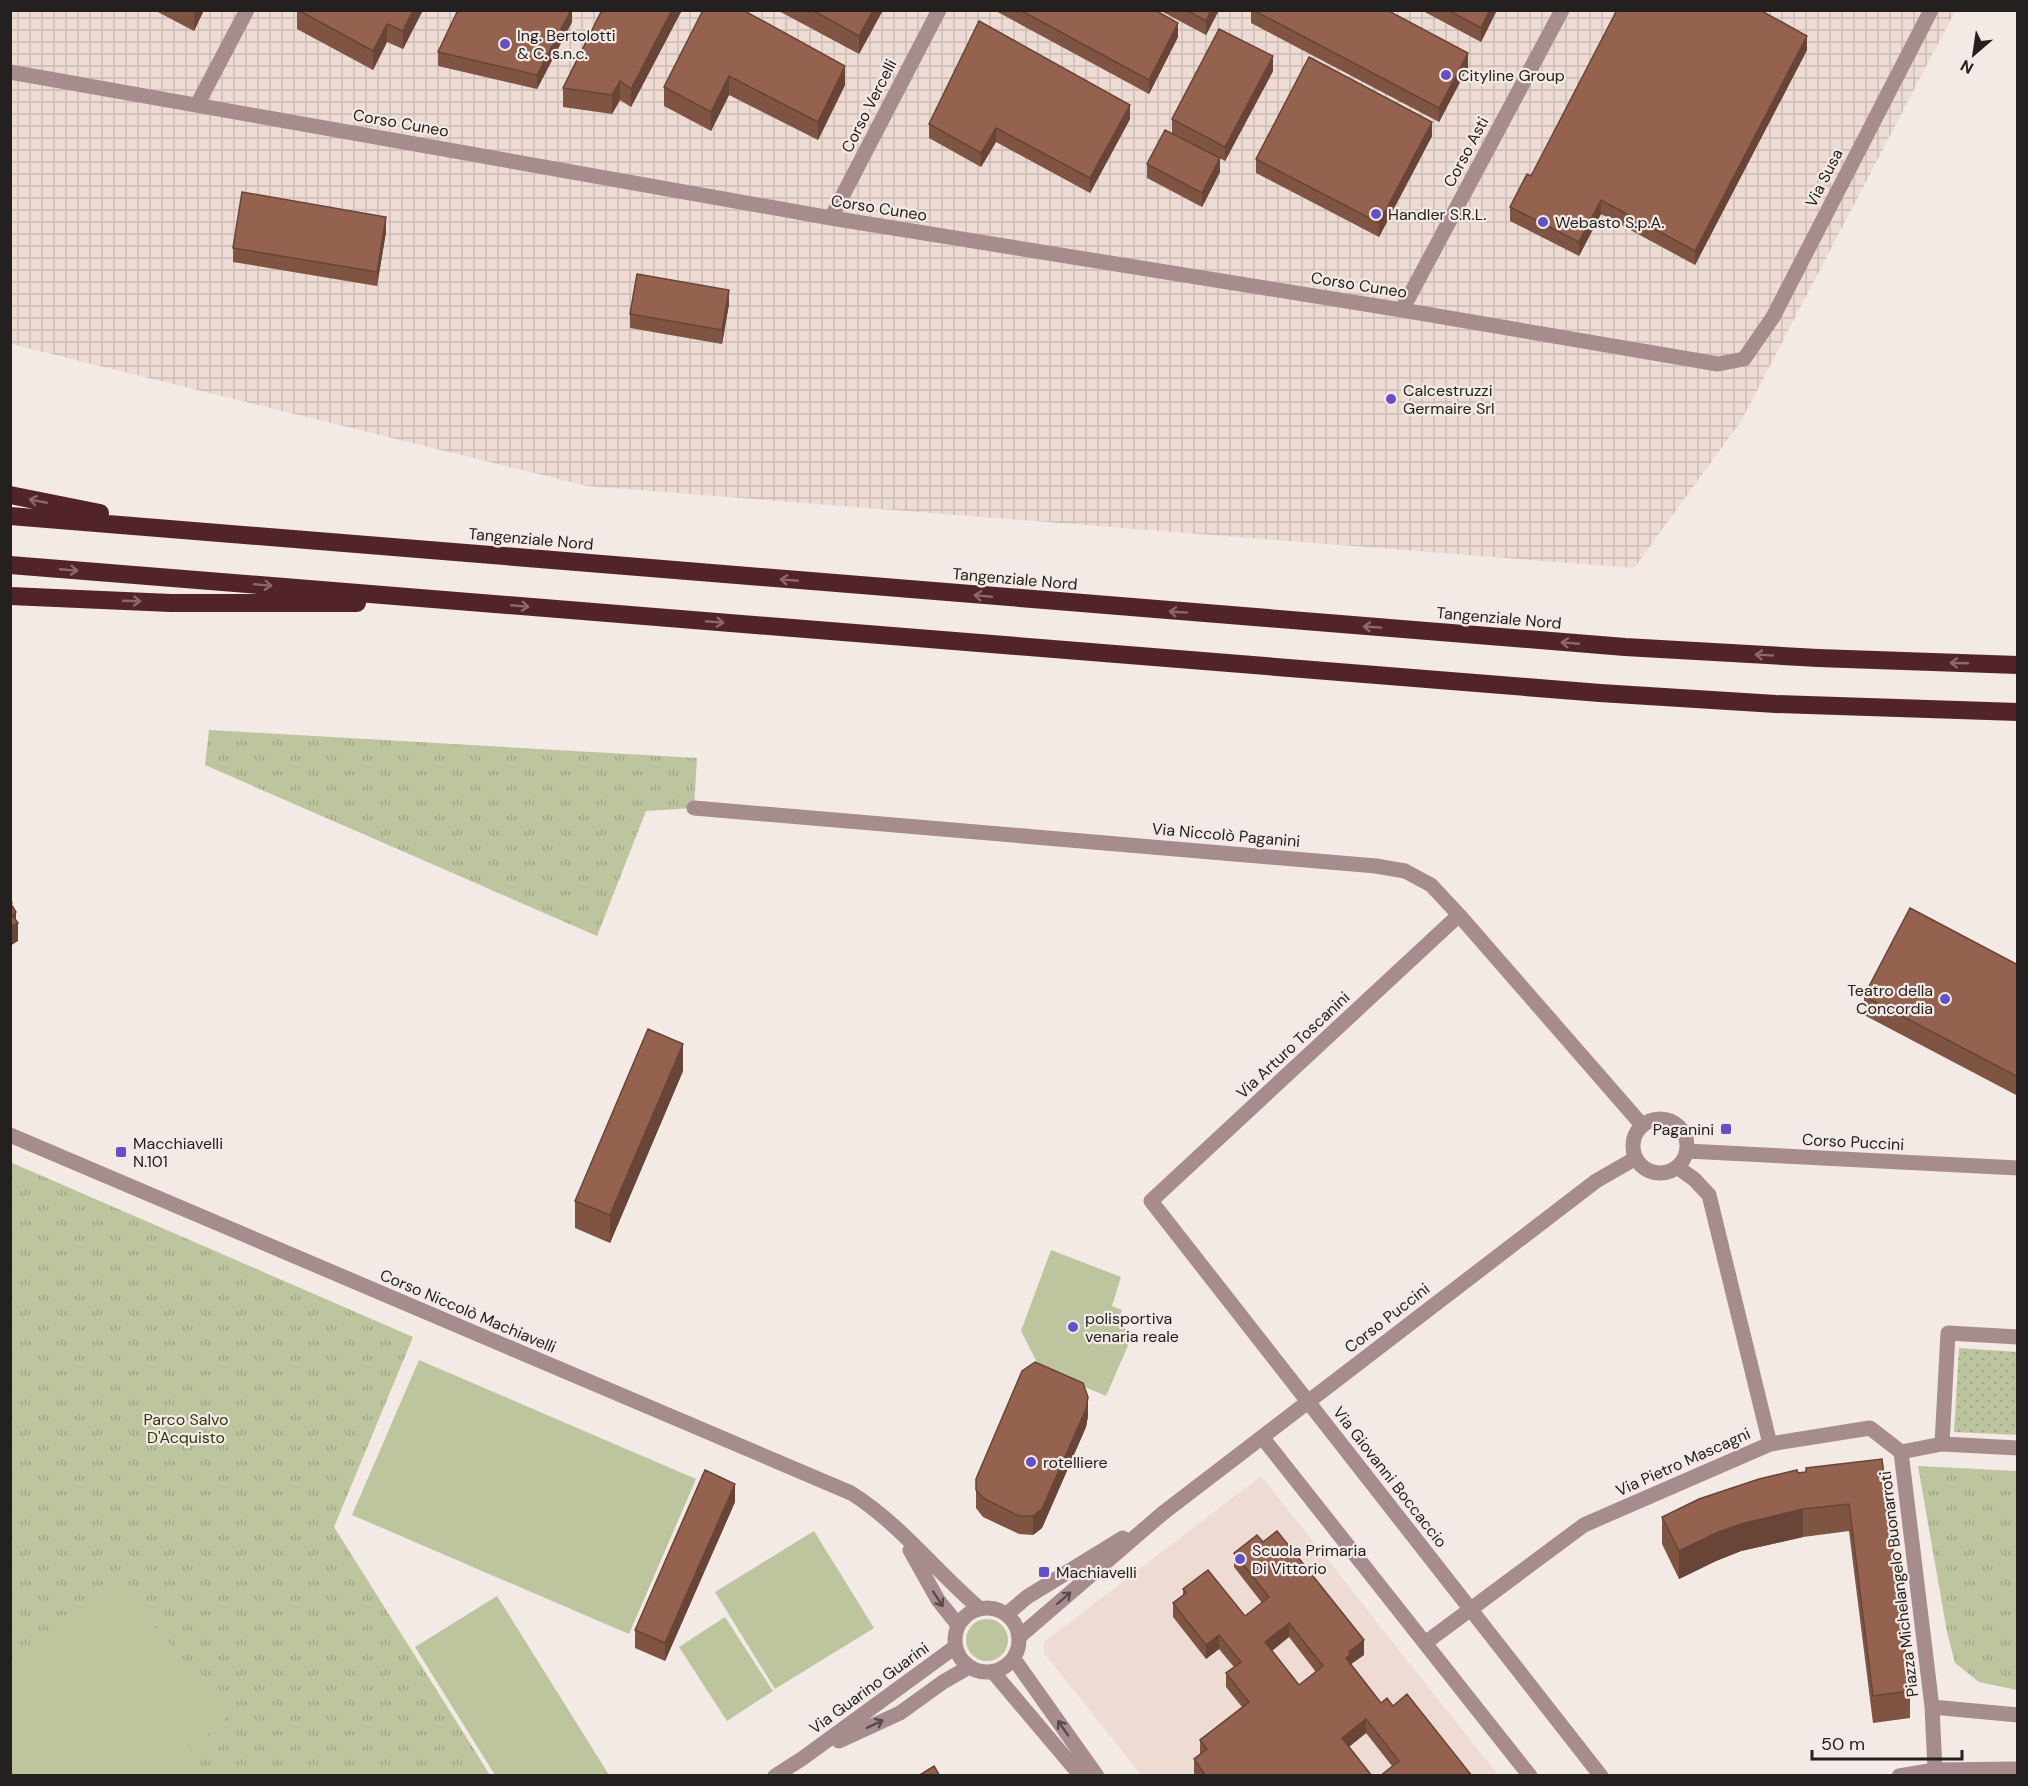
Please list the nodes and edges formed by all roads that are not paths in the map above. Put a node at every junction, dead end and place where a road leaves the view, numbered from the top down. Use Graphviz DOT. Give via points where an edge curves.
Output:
graph roads {
  1 [pos="247,10"];
  2 [pos="939,10"];
  3 [pos="1562,10"];
  4 [pos="1931,10"];
  5 [pos="10,72"];
  6 [pos="197,105"];
  7 [pos="831,218"];
  8 [pos="1402,310"];
  9 [pos="1744,359"];
  10 [pos="10,495"];
  11 [pos="10,516"];
  12 [pos="178,529"];
  13 [pos="10,565"];
  14 [pos="10,596"];
  15 [pos="496,604"];
  16 [pos="2018,665"];
  17 [pos="2018,712"];
  18 [pos="694,808"];
  19 [pos="1459,915"];
  20 [pos="1642,1125"];
  21 [pos="10,1135"];
  22 [pos="1687,1151"];
  23 [pos="1636,1158"];
  24 [pos="1677,1167"];
  25 [pos="2018,1168"];
  26 [pos="1151,1201"];
  27 [pos="2018,1337"];
  28 [pos="1308,1402"];
  29 [pos="1262,1437"];
  30 [pos="1770,1443"];
  31 [pos="1942,1444"];
  32 [pos="2018,1448"];
  33 [pos="1901,1452"];
  34 [pos="1163,1513"];
  35 [pos="902,1535"];
  36 [pos="979,1608"];
  37 [pos="1470,1609"];
  38 [pos="1007,1614"];
  39 [pos="958,1626"];
  40 [pos="1020,1636"];
  41 [pos="1425,1643"];
  42 [pos="955,1647"];
  43 [pos="1014,1659"];
  44 [pos="969,1667"];
  45 [pos="993,1672"];
  46 [pos="1932,1707"];
  47 [pos="2018,1715"];
  48 [pos="803,1758"];
  49 [pos="2018,1769"];
  50 [pos="1935,1770"];
  51 [pos="775,1776"];
  52 [pos="1081,1776"];
  53 [pos="1097,1776"];
  54 [pos="1530,1776"];
  55 [pos="1601,1776"];
  56 [pos="1899,1776"];
  1 -- 6 [label="street"];
  2 -- 7 [label="street, Corso Vercelli"];
  3 -- 8 [label="street, Corso Asti"];
  4 -- 9 [label="street, Via Susa" via="1773,317"];
  5 -- 6 [label="street, Corso Cuneo"];
  6 -- 7 [label="street, Corso Cuneo"];
  7 -- 8 [label="street, Corso Cuneo"];
  8 -- 9 [label="street, Corso Cuneo" via="1718,364"];
  12 -- 10 [label="highway, one-way"];
  11 -- 12 [label="highway, Tangenziale Nord"];
  16 -- 12 [label="highway, Tangenziale Nord, one-way" via="1625,647"];
  13 -- 15 [label="highway, one-way"];
  14 -- 15 [label="highway, one-way" via="171,603"];
  15 -- 17 [label="highway, one-way" via="1600,693"];
  18 -- 19 [label="street, Via Niccolò Paganini" via="1376,866 1405,871 1431,885"];
  19 -- 20 [label="street, Via Niccolò Paganini"];
  19 -- 26 [label="street, Via Arturo Toscanini"];
  20 -- 22 [label="street" via="1652,1120 1674,1122 1687,1139"];
  20 -- 23 [label="street" via="1635,1134"];
  21 -- 35 [label="street, Corso Niccolò Machiavelli" via="851,1493"];
  22 -- 24 [label="street"];
  22 -- 25 [label="street, Corso Puccini"];
  23 -- 24 [label="street" via="1648,1170 1658,1173"];
  23 -- 28 [label="street, Corso Puccini" via="1596,1181"];
  24 -- 30 [label="street, Via Pietro Mascagni" via="1709,1195"];
  26 -- 28 [label="street, Via Giovanni Boccaccio"];
  27 -- 31 [label="street" via="1948,1333"];
  28 -- 29 [label="street, Corso Puccini"];
  28 -- 37 [label="street, Via Giovanni Boccaccio"];
  29 -- 34 [label="street, Corso Puccini"];
  29 -- 41 [label="street"];
  30 -- 33 [label="street, Piazza Michelangelo Buonarroti" via="1870,1428"];
  30 -- 37 [label="street, Via Pietro Mascagni" via="1584,1525"];
  31 -- 32 [label="street"];
  31 -- 33 [label="street"];
  33 -- 46 [label="street, Piazza Michelangelo Buonarroti"];
  34 -- 38 [label="street"];
  40 -- 34 [label="street, one-way"];
  35 -- 36 [label="street, Corso Niccolò Machiavelli"];
  35 -- 39 [label="street, Corso Niccolò Machiavelli, one-way" via="938,1600"];
  36 -- 38 [label="street"];
  36 -- 39 [label="street" via="966,1615"];
  37 -- 41 [label="street, Via Pietro Mascagni"];
  37 -- 55 [label="street, Via Giovanni Boccaccio"];
  38 -- 40 [label="street"];
  39 -- 42 [label="street"];
  40 -- 43 [label="street"];
  41 -- 54 [label="street"];
  42 -- 44 [label="street"];
  42 -- 48 [label="street, Via Guarino Guarini"];
  43 -- 45 [label="street"];
  53 -- 43 [label="street, one-way"];
  44 -- 45 [label="street"];
  48 -- 44 [label="street, Via Guarino Guarini, one-way" via="900,1713"];
  45 -- 52 [label="street"];
  46 -- 47 [label="street, Piazza Michelangelo Buonarroti"];
  46 -- 50 [label="street, Piazza Michelangelo Buonarroti"];
  48 -- 51 [label="street, Via Guarino Guarini"];
  49 -- 50 [label="street"];
  50 -- 56 [label="street"];
}
